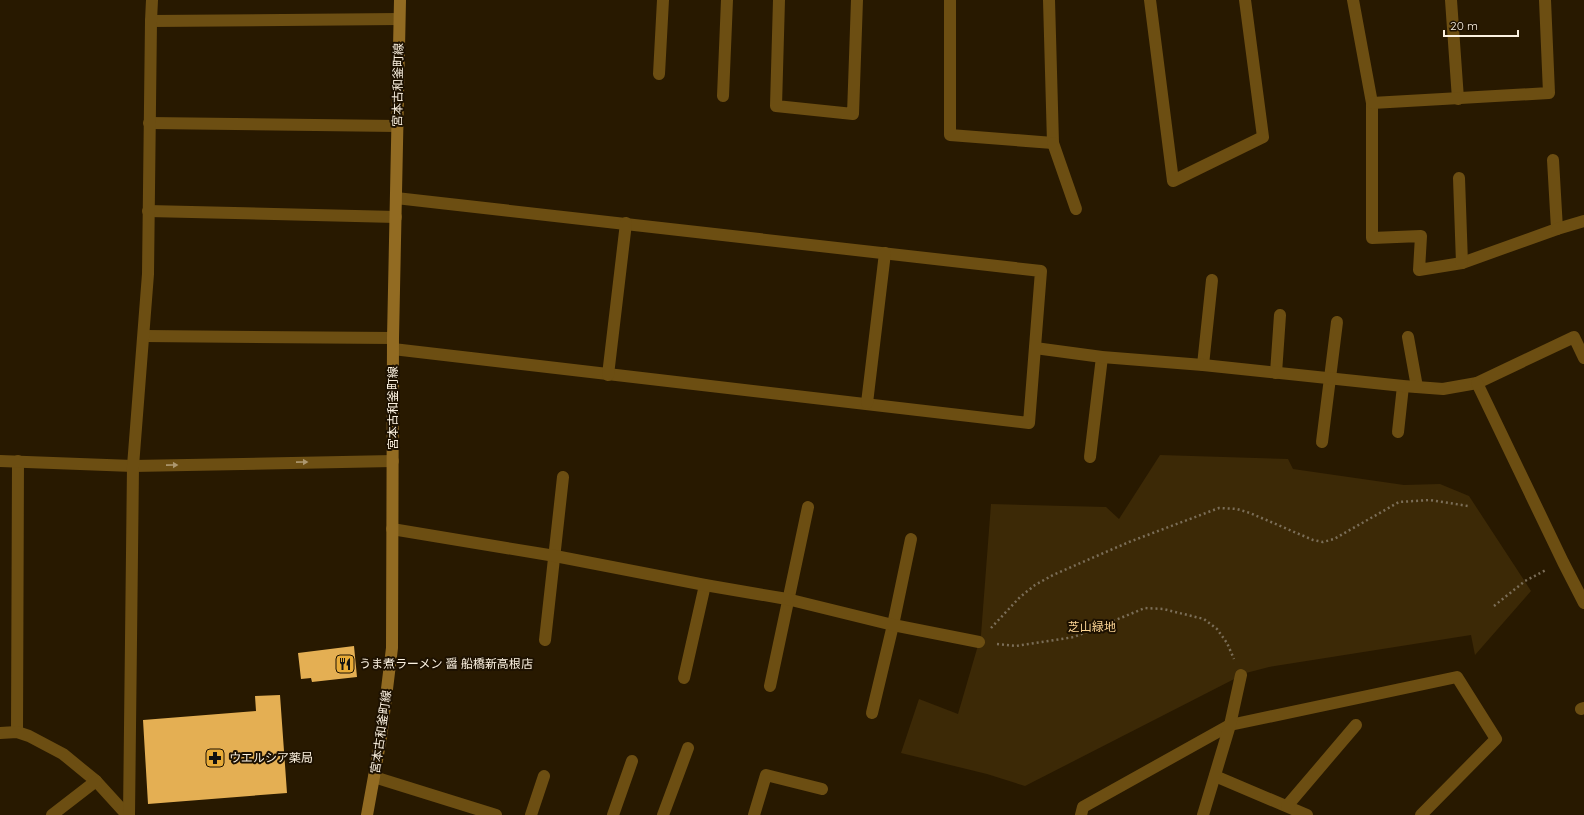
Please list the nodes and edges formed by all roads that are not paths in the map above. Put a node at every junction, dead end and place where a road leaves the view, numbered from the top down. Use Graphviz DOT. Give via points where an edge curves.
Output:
graph roads {
  1 [pos="152,0"];
  2 [pos="400,0"];
  3 [pos="663,0"];
  4 [pos="727,0"];
  5 [pos="779,0"];
  6 [pos="857,0"];
  7 [pos="950,0"];
  8 [pos="1049,0"];
  9 [pos="1150,0"];
  10 [pos="1245,0"];
  11 [pos="1353,0"];
  12 [pos="1451,0"];
  13 [pos="1546,0"];
  14 [pos="399,18"];
  15 [pos="151,22"];
  16 [pos="659,74"];
  17 [pos="723,96"];
  18 [pos="1458,99"];
  19 [pos="1372,103"];
  20 [pos="149,123"];
  21 [pos="397,126"];
  22 [pos="1053,143"];
  23 [pos="1553,160"];
  24 [pos="1459,178"];
  25 [pos="396,198"];
  26 [pos="1076,209"];
  27 [pos="148,211"];
  28 [pos="396,217"];
  29 [pos="1584,221"];
  30 [pos="626,223"];
  31 [pos="1557,228"];
  32 [pos="884,253"];
  33 [pos="1462,263"];
  34 [pos="1212,280"];
  35 [pos="1280,315"];
  36 [pos="1337,322"];
  37 [pos="144,336"];
  38 [pos="1408,337"];
  39 [pos="393,343"];
  40 [pos="1035,348"];
  41 [pos="1102,357"];
  42 [pos="1584,358"];
  43 [pos="1203,365"];
  44 [pos="1276,373"];
  45 [pos="608,375"];
  46 [pos="1330,379"];
  47 [pos="1477,383"];
  48 [pos="1403,386"];
  49 [pos="1417,387"];
  50 [pos="867,404"];
  51 [pos="1398,432"];
  52 [pos="1322,442"];
  53 [pos="1090,457"];
  54 [pos="0,461"];
  55 [pos="18,461"];
  56 [pos="393,461"];
  57 [pos="133,466"];
  58 [pos="563,477"];
  59 [pos="808,507"];
  60 [pos="392,529"];
  61 [pos="911,539"];
  62 [pos="555,556"];
  63 [pos="705,585"];
  64 [pos="787,599"];
  65 [pos="1584,603"];
  66 [pos="893,625"];
  67 [pos="545,640"];
  68 [pos="979,642"];
  69 [pos="1241,675"];
  70 [pos="684,678"];
  71 [pos="770,686"];
  72 [pos="872,713"];
  73 [pos="1230,724"];
  74 [pos="1356,725"];
  75 [pos="17,732"];
  76 [pos="0,733"];
  77 [pos="688,748"];
  78 [pos="632,761"];
  79 [pos="544,776"];
  80 [pos="1215,776"];
  81 [pos="374,777"];
  82 [pos="96,781"];
  83 [pos="822,789"];
  84 [pos="1286,806"];
  85 [pos="52,815"];
  86 [pos="128,815"];
  87 [pos="367,815"];
  88 [pos="496,815"];
  89 [pos="531,815"];
  90 [pos="613,815"];
  91 [pos="663,815"];
  92 [pos="754,815"];
  93 [pos="1081,815"];
  94 [pos="1204,815"];
  95 [pos="1307,815"];
  96 [pos="1421,815"];
  1 -- 15 [label="street"];
  2 -- 14 [label="street, 宮本古和釜町線"];
  3 -- 16 [label="street"];
  4 -- 17 [label="street"];
  5 -- 6 [label="street" via="776,106 853,114"];
  7 -- 22 [label="street" via="950,135"];
  8 -- 22 [label="street"];
  9 -- 10 [label="street" via="1173,181 1263,137"];
  11 -- 19 [label="street"];
  12 -- 18 [label="street"];
  13 -- 18 [label="street" via="1549,94"];
  14 -- 15 [label="street"];
  14 -- 21 [label="street, 宮本古和釜町線"];
  15 -- 20 [label="street"];
  18 -- 19 [label="street"];
  19 -- 33 [label="street" via="1372,238 1420,236 1419,270"];
  20 -- 21 [label="street"];
  20 -- 27 [label="street"];
  21 -- 25 [label="street, 宮本古和釜町線"];
  22 -- 26 [label="street"];
  23 -- 31 [label="street"];
  24 -- 33 [label="street"];
  25 -- 28 [label="street, 宮本古和釜町線"];
  25 -- 30 [label="street"];
  27 -- 28 [label="street"];
  27 -- 37 [label="street" via="148,274"];
  28 -- 39 [label="street, 宮本古和釜町線"];
  29 -- 31 [label="street"];
  30 -- 32 [label="street"];
  30 -- 45 [label="street"];
  31 -- 33 [label="street"];
  32 -- 40 [label="street" via="1041,271"];
  32 -- 50 [label="street"];
  34 -- 43 [label="street"];
  35 -- 44 [label="street"];
  36 -- 46 [label="street"];
  37 -- 39 [label="street"];
  37 -- 57 [label="street"];
  38 -- 49 [label="street"];
  39 -- 45 [label="street"];
  39 -- 56 [label="street, 宮本古和釜町線"];
  40 -- 41 [label="street"];
  40 -- 50 [label="street" via="1029,423"];
  41 -- 43 [label="street"];
  41 -- 53 [label="street"];
  42 -- 47 [label="street" via="1574,337"];
  43 -- 44 [label="street"];
  44 -- 46 [label="street"];
  45 -- 50 [label="street"];
  46 -- 48 [label="street"];
  46 -- 52 [label="street"];
  47 -- 49 [label="street" via="1444,389"];
  47 -- 65 [label="street"];
  48 -- 49 [label="street"];
  48 -- 51 [label="street"];
  54 -- 55 [label="street"];
  55 -- 57 [label="street"];
  55 -- 75 [label="street"];
  57 -- 56 [label="street, one-way"];
  56 -- 60 [label="street, 宮本古和釜町線"];
  57 -- 86 [label="street"];
  58 -- 62 [label="street"];
  59 -- 64 [label="street"];
  60 -- 62 [label="street"];
  60 -- 81 [label="street, 宮本古和釜町線" via="392,648"];
  61 -- 66 [label="street"];
  62 -- 63 [label="street"];
  62 -- 67 [label="street"];
  63 -- 64 [label="street"];
  63 -- 70 [label="street"];
  64 -- 66 [label="street"];
  64 -- 71 [label="street"];
  66 -- 68 [label="street"];
  66 -- 72 [label="street"];
  69 -- 73 [label="street"];
  73 -- 80 [label="street"];
  73 -- 93 [label="street" via="1084,807"];
  73 -- 96 [label="street" via="1457,676 1496,739"];
  74 -- 84 [label="street"];
  75 -- 76 [label="street"];
  75 -- 82 [label="street" via="63,754"];
  77 -- 91 [label="street"];
  78 -- 90 [label="street"];
  79 -- 89 [label="street"];
  80 -- 84 [label="street"];
  80 -- 94 [label="street"];
  81 -- 87 [label="street, 宮本古和釜町線"];
  81 -- 88 [label="street"];
  82 -- 85 [label="street"];
  82 -- 86 [label="street"];
  83 -- 92 [label="street" via="766,775"];
  84 -- 95 [label="street"];
}
